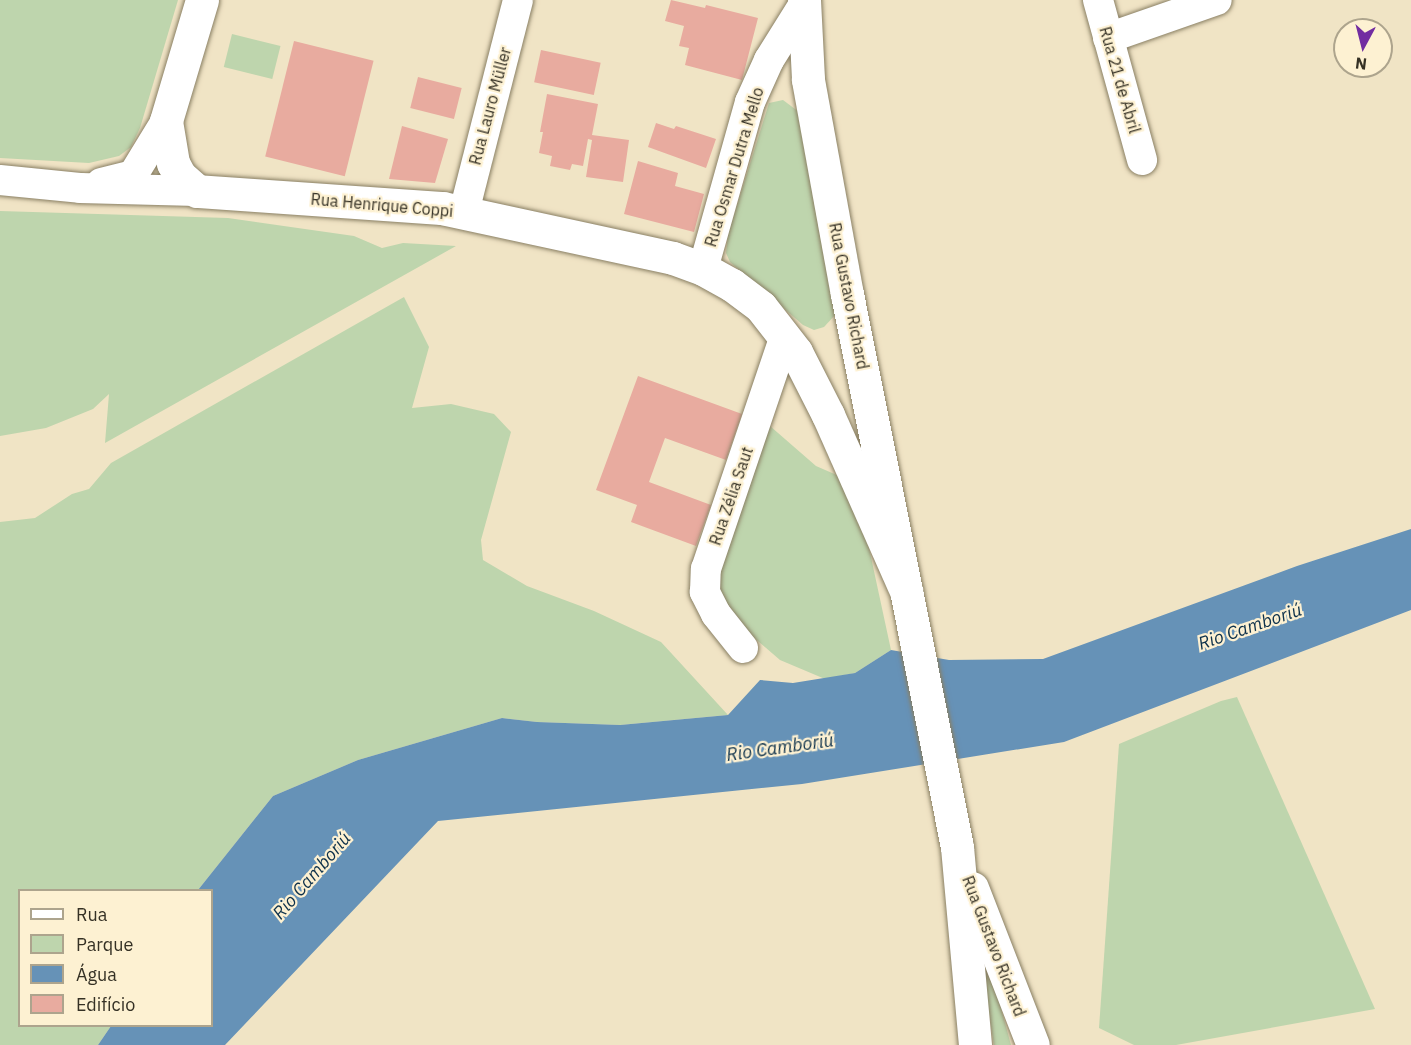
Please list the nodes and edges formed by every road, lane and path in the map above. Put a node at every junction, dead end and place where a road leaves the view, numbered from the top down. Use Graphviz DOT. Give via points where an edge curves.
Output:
graph roads {
  1 [pos="202,0"];
  2 [pos="518,0"];
  3 [pos="1098,0"];
  4 [pos="1217,0"];
  5 [pos="804,2"];
  6 [pos="1108,38"];
  7 [pos="166,121"];
  8 [pos="1142,160"];
  9 [pos="0,180"];
  10 [pos="80,188"];
  11 [pos="197,191"];
  12 [pos="464,212"];
  13 [pos="703,269"];
  14 [pos="791,344"];
  15 [pos="909,605"];
  16 [pos="743,648"];
  17 [pos="957,847"];
  18 [pos="975,1045"];
  19 [pos="1033,1045"];
  1 -- 7 [label="main road"];
  2 -- 12 [label="street, Rua Lauro Müller"];
  3 -- 6 [label="street, Rua 21 de Abril"];
  4 -- 6 [label="street"];
  5 -- 13 [label="street, Rua Osmar Dutra Mello" via="769,60 750,102"];
  5 -- 15 [label="main road, Rua Gustavo Richard" via="808,80"];
  6 -- 8 [label="street, Rua 21 de Abril"];
  7 -- 10 [label="street" via="133,175"];
  7 -- 11 [label="main road" via="172,164"];
  9 -- 10 [label="street, Rua Henrique Coppi"];
  10 -- 11 [label="street, Rua Henrique Coppi"];
  11 -- 12 [label="main road, Rua Henrique Coppi"];
  12 -- 13 [label="main road, Rua Henrique Coppi" via="621,246"];
  13 -- 14 [label="main road, Rua Henrique Coppi" via="761,307"];
  14 -- 15 [label="main road, Rua Gustavo Richard" via="828,415"];
  14 -- 16 [label="street, Rua Zélia Saut" via="706,568 705,592 716,614"];
  15 -- 17 [label="main road, Rua Gustavo Richard"];
  17 -- 18 [label="main road, Rua Gustavo Richard"];
  17 -- 19 [label="main road, Rua Gustavo Richard"];
}
